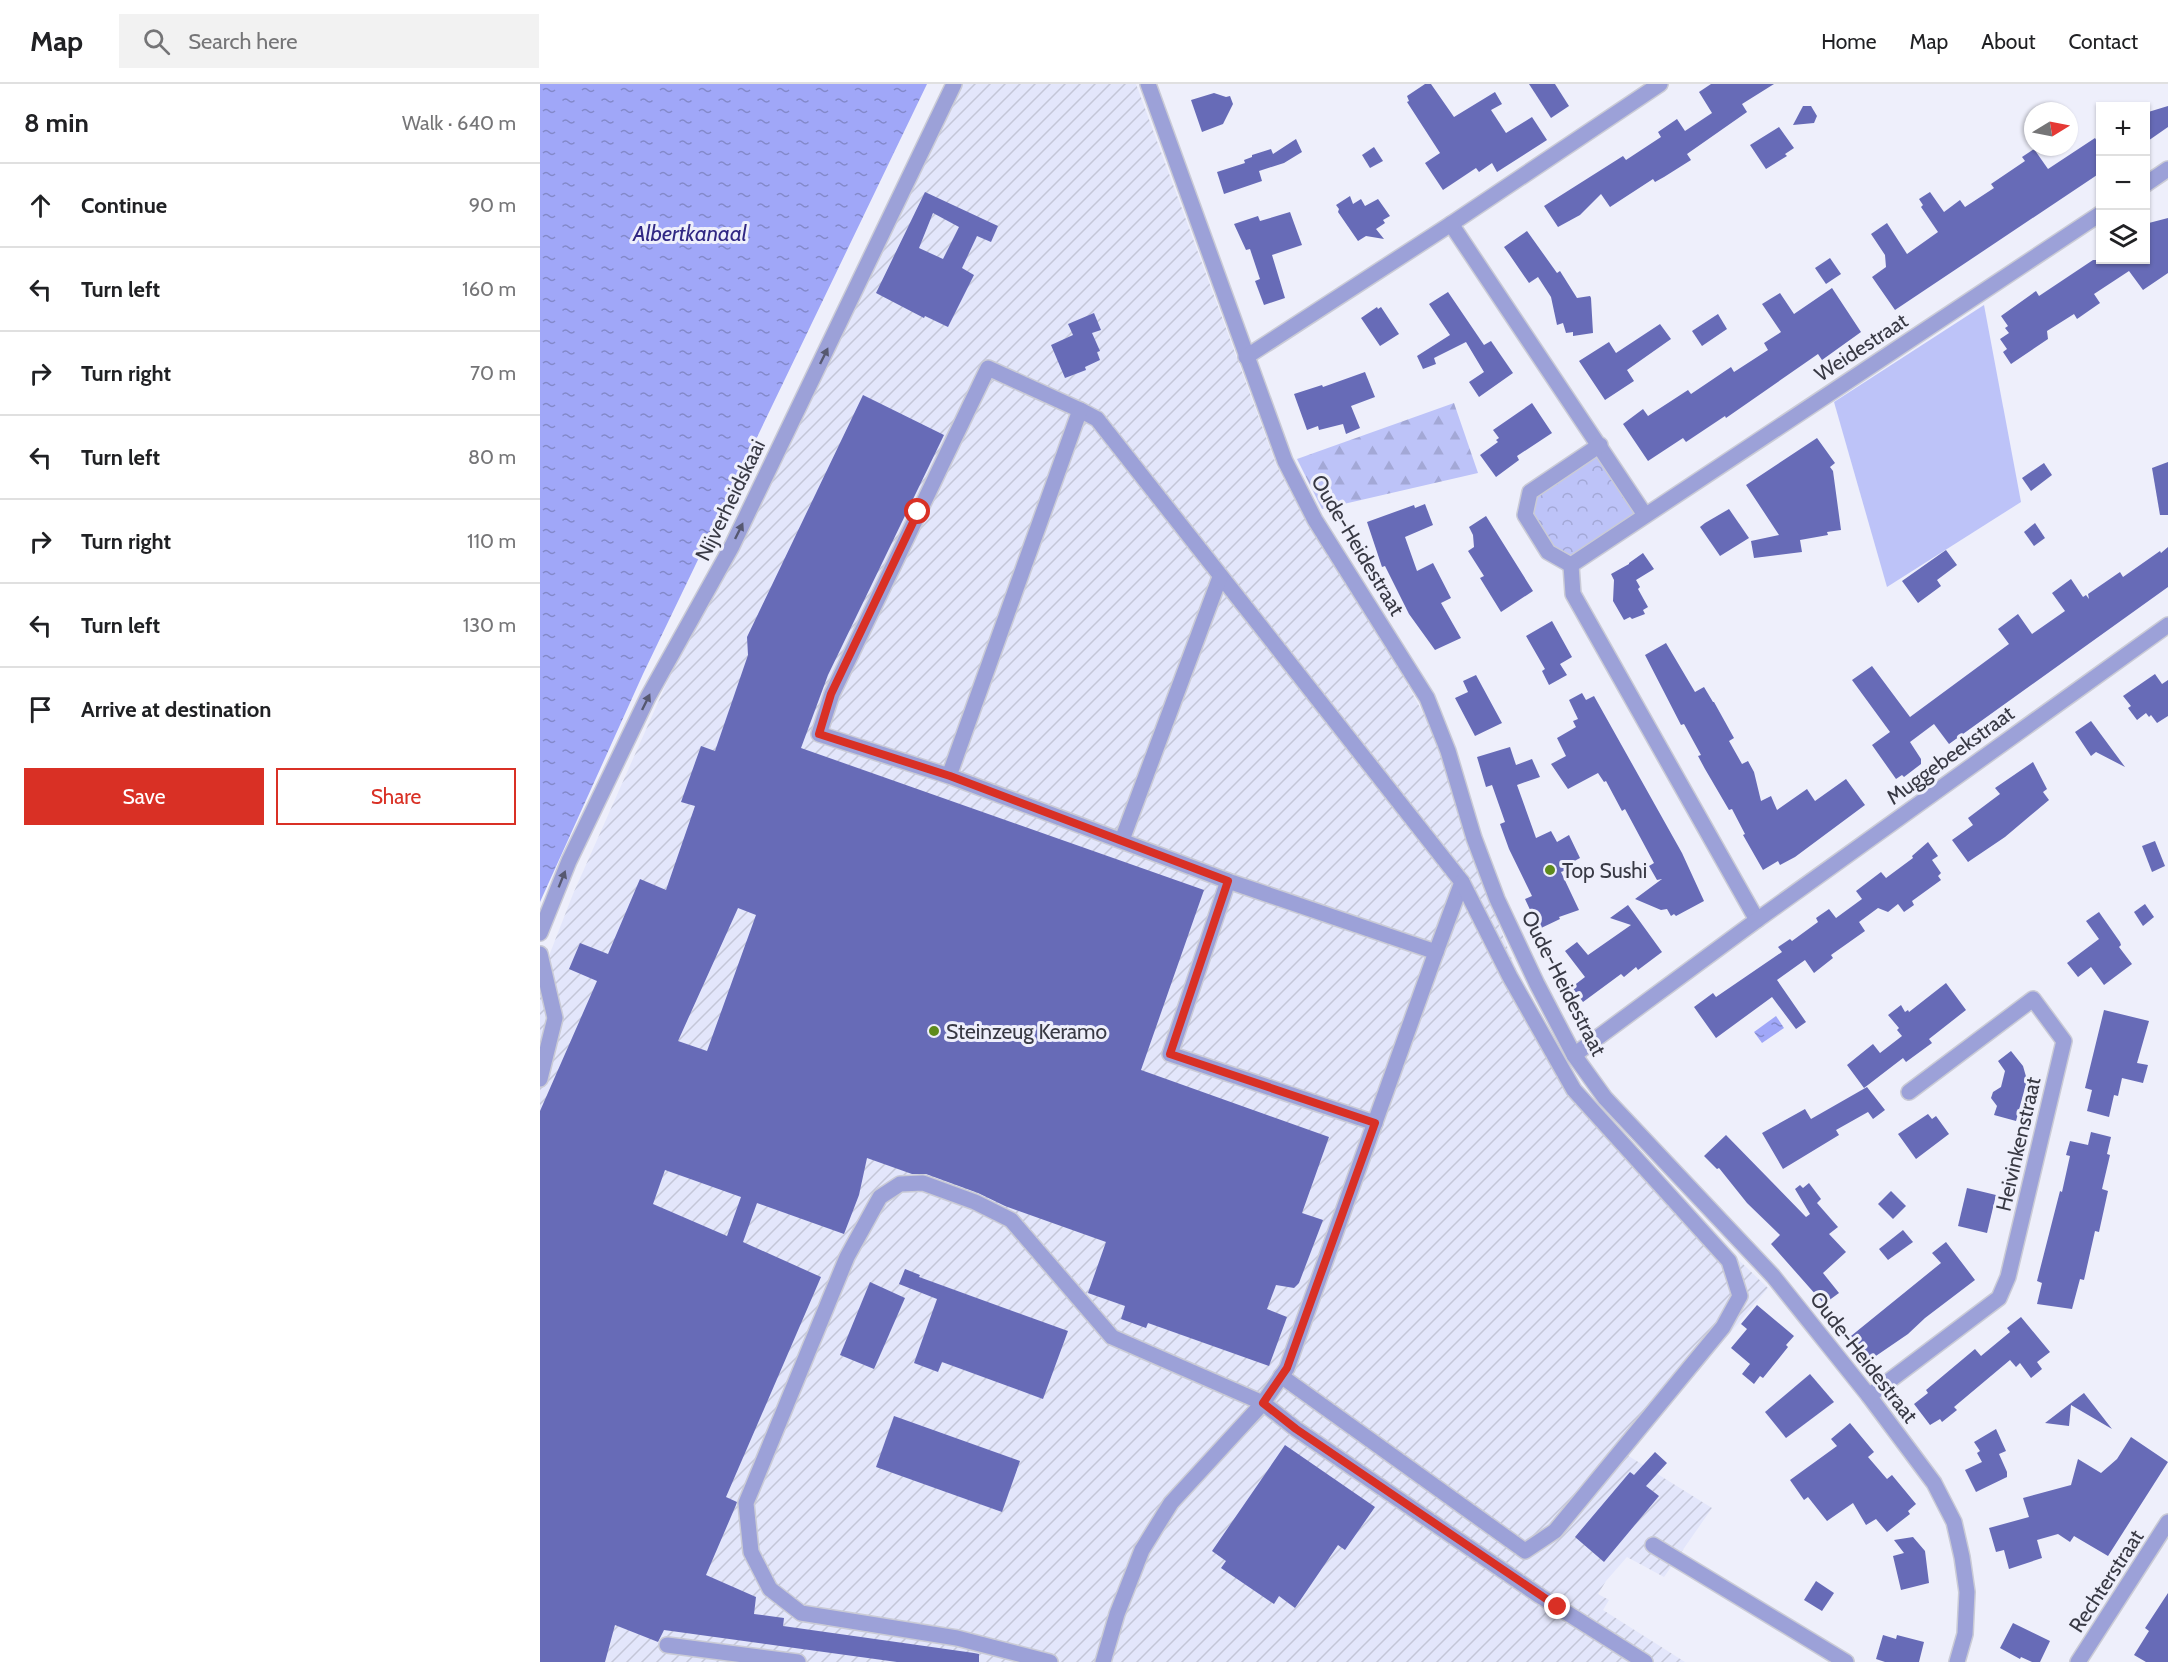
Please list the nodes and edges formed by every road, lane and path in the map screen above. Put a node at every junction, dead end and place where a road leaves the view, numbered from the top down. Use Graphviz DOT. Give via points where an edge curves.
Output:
graph roads {
  1 [pos="954,84"];
  2 [pos="1148,84"];
  3 [pos="1660,84"];
  4 [pos="2168,169"];
  5 [pos="2150,181"];
  6 [pos="2096,217"];
  7 [pos="1451,224"];
  8 [pos="1246,357"];
  9 [pos="1080,410"];
  10 [pos="1600,445"];
  11 [pos="1645,515"];
  12 [pos="1571,566"];
  13 [pos="1221,577"];
  14 [pos="2168,625"];
  15 [pos="950,776"];
  16 [pos="1122,840"];
  17 [pos="1228,881"];
  18 [pos="1462,882"];
  19 [pos="1757,920"];
  20 [pos="540,933"];
  21 [pos="1436,952"];
  22 [pos="540,954"];
  23 [pos="1574,1054"];
  24 [pos="540,1079"];
  25 [pos="1909,1092"];
  26 [pos="1375,1123"];
  27 [pos="1281,1376"];
  28 [pos="1869,1395"];
  29 [pos="1263,1403"];
  30 [pos="2168,1522"];
  31 [pos="1653,1545"];
  32 [pos="667,1645"];
  33 [pos="765,1660"];
  34 [pos="798,1662"];
  35 [pos="1050,1662"];
  36 [pos="1102,1662"];
  37 [pos="1646,1662"];
  38 [pos="1846,1662"];
  39 [pos="1957,1662"];
  40 [pos="2078,1662"];
  20 -- 1 [label="street, Nijverheidskaai, one-way" via="569,861 648,697 732,546"];
  2 -- 8 [label="street, Oude-Heidestraat"];
  3 -- 7 [label="street"];
  4 -- 5 [label="street"];
  6 -- 11 [label="street, Weidestraat"];
  7 -- 8 [label="street"];
  7 -- 10 [label="street"];
  8 -- 23 [label="street, Oude-Heidestraat" via="1285,460 1315,520 1427,698 1449,751 1474,838 1497,898"];
  9 -- 13 [label="street" via="1097,419"];
  9 -- 15 [label="street"];
  9 -- 15 [label="street" via="988,368 831,694 819,734"];
  10 -- 11 [label="street"];
  10 -- 12 [label="street" via="1530,492 1525,515 1548,552"];
  11 -- 12 [label="street, Weidestraat"];
  12 -- 19 [label="street" via="1573,594"];
  13 -- 16 [label="street"];
  13 -- 18 [label="street"];
  14 -- 19 [label="street, Muggebeekstraat"];
  15 -- 16 [label="street"];
  16 -- 17 [label="street"];
  17 -- 21 [label="street"];
  17 -- 26 [label="street" via="1170,1054"];
  18 -- 21 [label="street"];
  18 -- 27 [label="street" via="1574,1090 1729,1262 1740,1296 1723,1327 1555,1531 1526,1551"];
  19 -- 23 [label="street, Muggebeekstraat"];
  21 -- 26 [label="street"];
  22 -- 24 [label="street" via="555,1018"];
  23 -- 28 [label="street, Oude-Heidestraat" via="1605,1098 1773,1276"];
  25 -- 28 [label="street, Heivinkenstraat" via="2033,999 2064,1041 2008,1277 1999,1298"];
  26 -- 27 [label="street"];
  27 -- 29 [label="street"];
  28 -- 39 [label="street, Oude-Heidestraat" via="1934,1483 1954,1522 1967,1592 1965,1634"];
  29 -- 35 [label="street" via="1112,1337 1011,1220 924,1183 900,1184 880,1197 847,1257 746,1503 751,1552 770,1589 801,1613 957,1638"];
  29 -- 36 [label="street" via="1171,1503 1142,1550"];
  29 -- 37 [label="street" via="1540,1596"];
  30 -- 40 [label="street, Rechterstraat"];
  31 -- 38 [label="street"];
  32 -- 33 [label="street"];
  33 -- 34 [label="street"];
}
